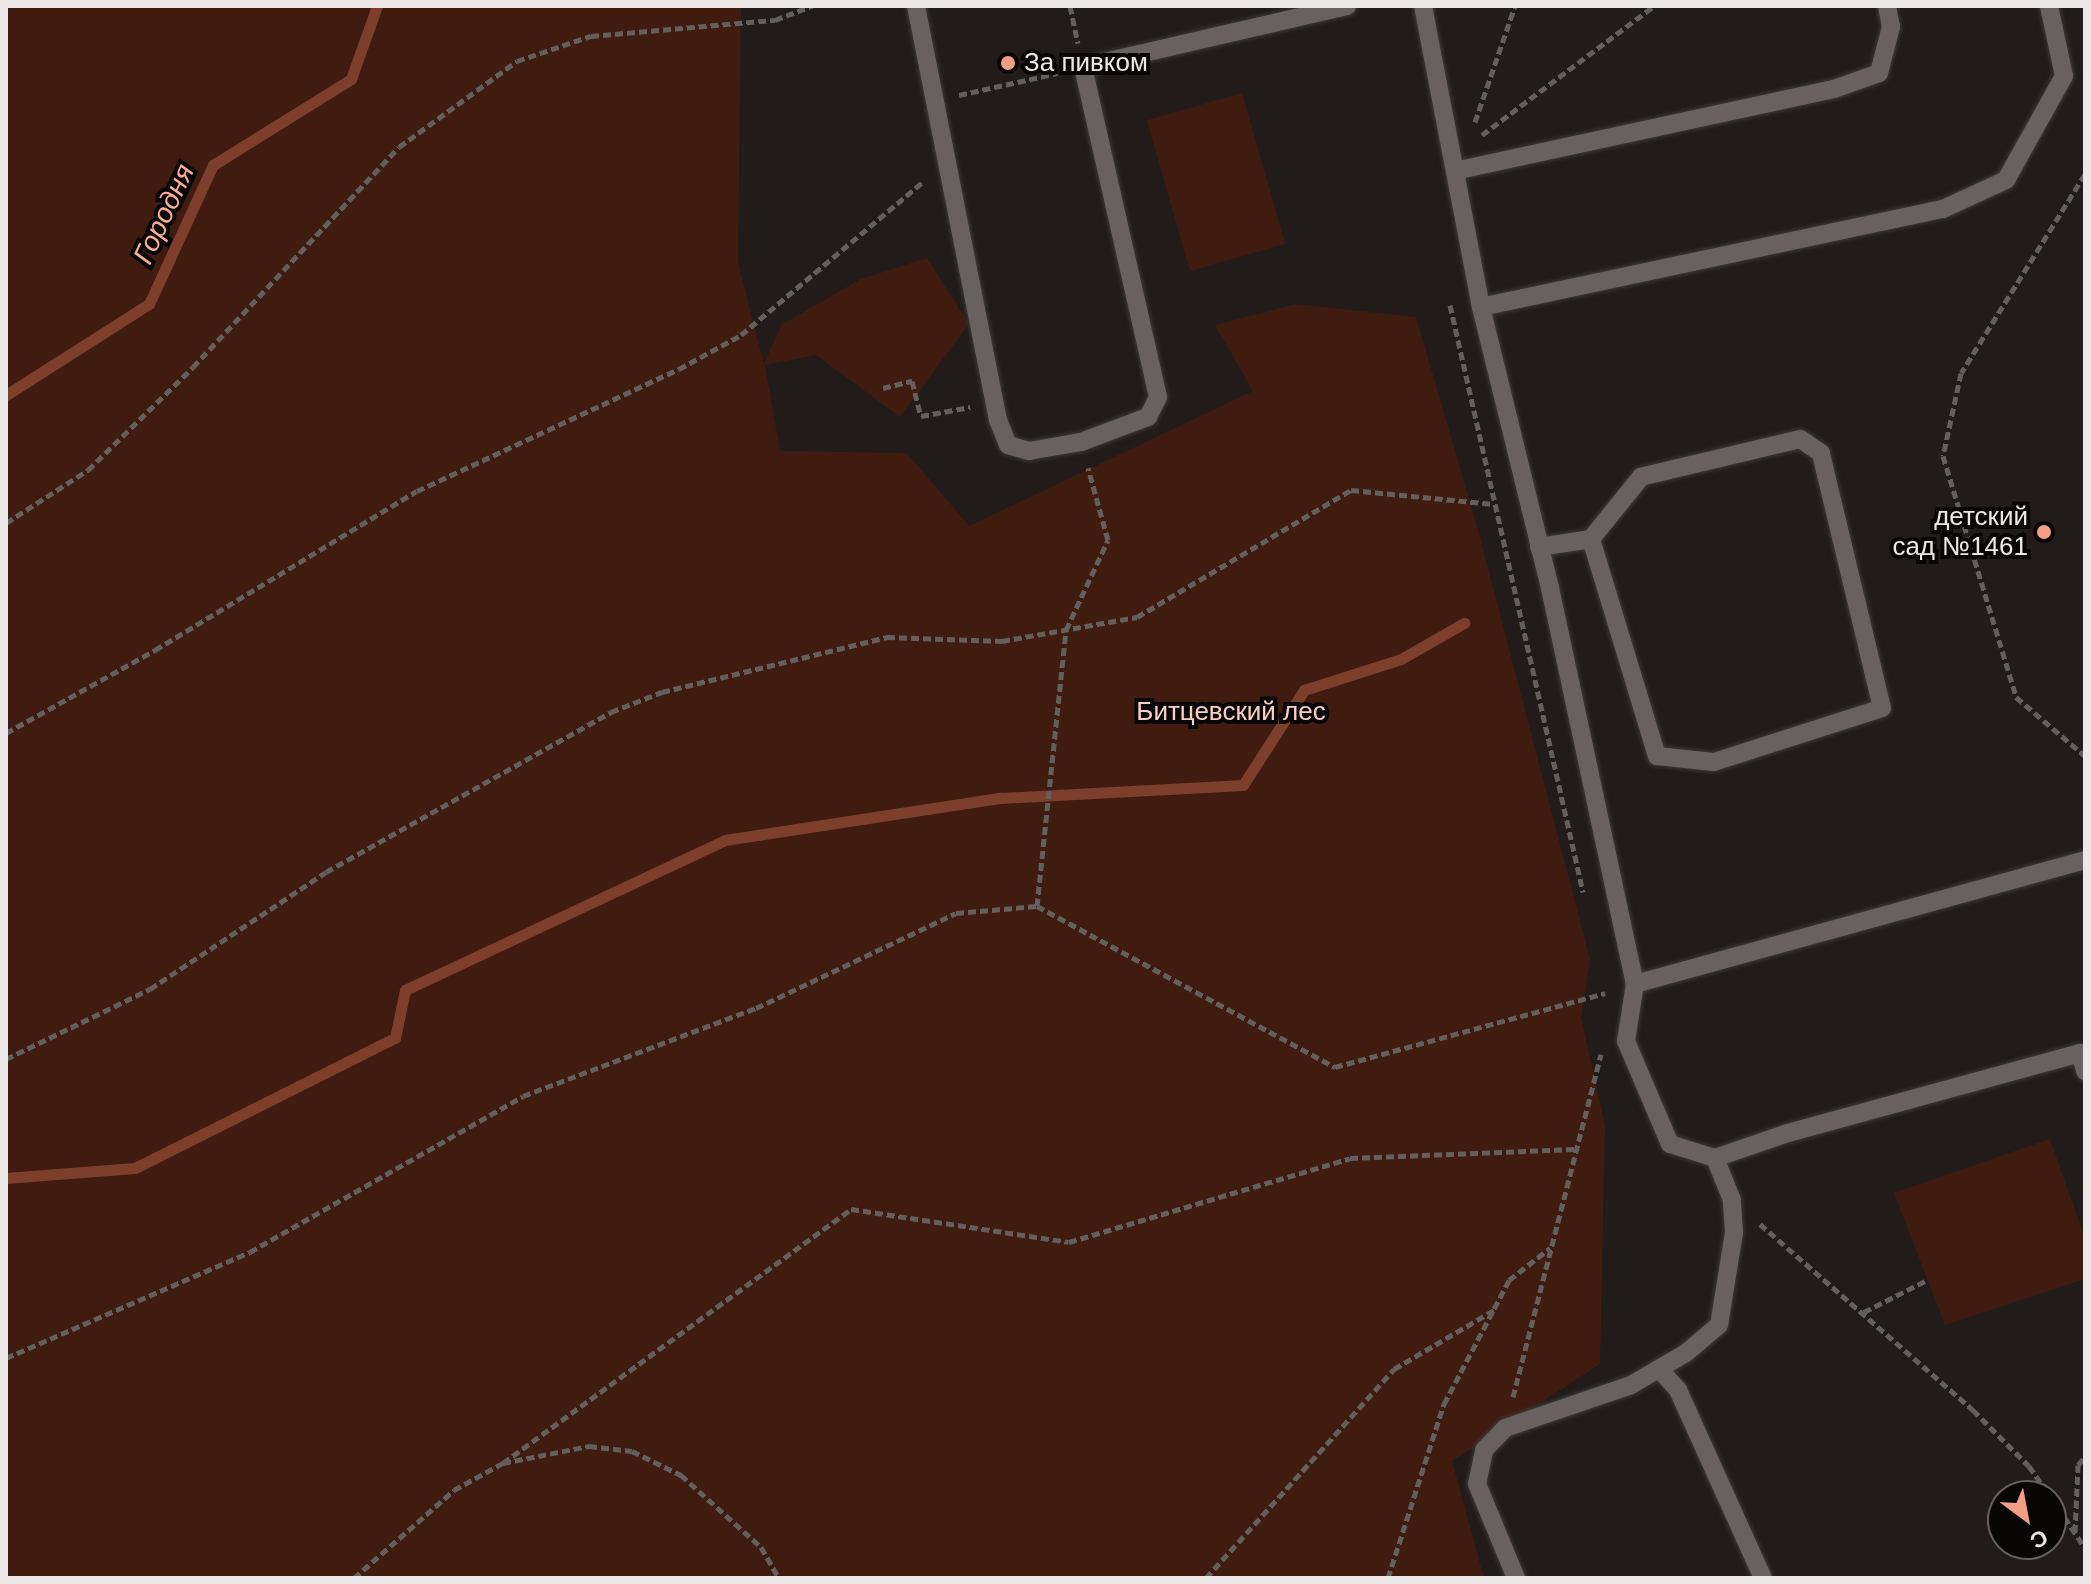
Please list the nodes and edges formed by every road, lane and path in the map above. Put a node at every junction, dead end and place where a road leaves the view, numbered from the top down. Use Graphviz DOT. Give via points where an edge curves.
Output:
graph roads {
  1 [pos="812,6"];
  2 [pos="916,6"];
  3 [pos="1347,6"];
  4 [pos="1423,6"];
  5 [pos="1515,6"];
  6 [pos="1654,6"];
  7 [pos="1887,6"];
  8 [pos="2049,6"];
  9 [pos="1083,67"];
  10 [pos="934,101"];
  11 [pos="1467,146"];
  12 [pos="947,161"];
  13 [pos="1459,170"];
  14 [pos="2085,174"];
  15 [pos="1451,288"];
  16 [pos="1481,307"];
  17 [pos="883,388"];
  18 [pos="995,403"];
  19 [pos="1081,442"];
  20 [pos="1493,504"];
  21 [pos="6,523"];
  22 [pos="1591,539"];
  23 [pos="1539,547"];
  24 [pos="1066,630"];
  25 [pos="6,733"];
  26 [pos="2085,756"];
  27 [pos="2085,860"];
  28 [pos="1586,903"];
  29 [pos="1037,906"];
  30 [pos="1603,978"];
  31 [pos="1635,984"];
  32 [pos="1607,993"];
  33 [pos="1606,1008"];
  34 [pos="1606,1039"];
  35 [pos="6,1059"];
  36 [pos="2085,1071"];
  37 [pos="1575,1149"];
  38 [pos="1715,1158"];
  39 [pos="1733,1213"];
  40 [pos="1550,1248"];
  41 [pos="1927,1280"];
  42 [pos="1494,1310"];
  43 [pos="1864,1312"];
  44 [pos="6,1358"];
  45 [pos="1660,1370"];
  46 [pos="1505,1428"];
  47 [pos="2085,1457"];
  48 [pos="503,1463"];
  49 [pos="2039,1480"];
  50 [pos="2067,1520"];
  51 [pos="2075,1532"];
  52 [pos="2085,1548"];
  53 [pos="354,1578"];
  54 [pos="779,1578"];
  55 [pos="1206,1578"];
  56 [pos="1388,1578"];
  57 [pos="1516,1578"];
  58 [pos="1763,1578"];
  1 -- 21 [label="path" via="775,20 591,36 517,61 399,147 193,367 88,470"];
  2 -- 10 [label="lane"];
  3 -- 9 [label="lane"];
  4 -- 13 [label="lane"];
  5 -- 11 [label="path"];
  6 -- 11 [label="path"];
  7 -- 13 [label="lane" via="1891,27 1879,73 1834,89"];
  8 -- 16 [label="lane" via="2064,76 2006,180 1943,209"];
  9 -- 10 [label="path"];
  9 -- 19 [label="lane" via="1158,397 1148,417"];
  10 -- 12 [label="lane"];
  11 -- 13 [label="path"];
  12 -- 18 [label="lane"];
  12 -- 25 [label="path" via="741,335 417,491 155,650"];
  13 -- 16 [label="lane"];
  14 -- 26 [label="path" via="1961,373 1943,456 2016,697"];
  15 -- 20 [label="path" via="1449,318"];
  16 -- 23 [label="lane"];
  17 -- 18 [label="path" via="912,381 921,416"];
  18 -- 19 [label="lane" via="1008,445 1029,451"];
  19 -- 24 [label="path" via="1108,540"];
  20 -- 24 [label="path" via="1351,490 1137,617"];
  20 -- 28 [label="path"];
  22 -- 22 [label="lane" via="1657,756 1714,762 1882,708 1821,453 1800,439 1641,477"];
  22 -- 23 [label="lane"];
  23 -- 31 [label="lane"];
  24 -- 29 [label="path"];
  24 -- 35 [label="path" via="1002,641 887,637 662,692 611,712 326,872 150,989"];
  27 -- 31 [label="lane"];
  29 -- 32 [label="path" via="1335,1067"];
  29 -- 44 [label="path" via="956,913 756,1008 523,1096 250,1252"];
  30 -- 32 [label="path"];
  31 -- 32 [label="path"];
  31 -- 38 [label="lane" via="1626,1041 1670,1144"];
  32 -- 33 [label="path"];
  34 -- 37 [label="path"];
  36 -- 38 [label="lane" via="2080,1053"];
  37 -- 40 [label="path"];
  37 -- 48 [label="path" via="1350,1158 1069,1242 851,1209"];
  38 -- 39 [label="lane"];
  39 -- 43 [label="path" via="1771,1229"];
  39 -- 45 [label="lane" via="1732,1269 1719,1325"];
  40 -- 42 [label="path" via="1509,1280"];
  40 -- 46 [label="path"];
  41 -- 43 [label="path"];
  42 -- 55 [label="path" via="1394,1369"];
  42 -- 56 [label="path" via="1444,1404"];
  43 -- 49 [label="path" via="1973,1410"];
  45 -- 46 [label="lane"];
  45 -- 58 [label="lane" via="1678,1390"];
  46 -- 57 [label="lane" via="1484,1450 1477,1484"];
  47 -- 51 [label="path" via="2078,1465"];
  48 -- 53 [label="path" via="454,1490"];
  48 -- 54 [label="path" via="589,1446 632,1451 681,1475 761,1547"];
  50 -- 51 [label="path"];
  51 -- 52 [label="path"];
}
